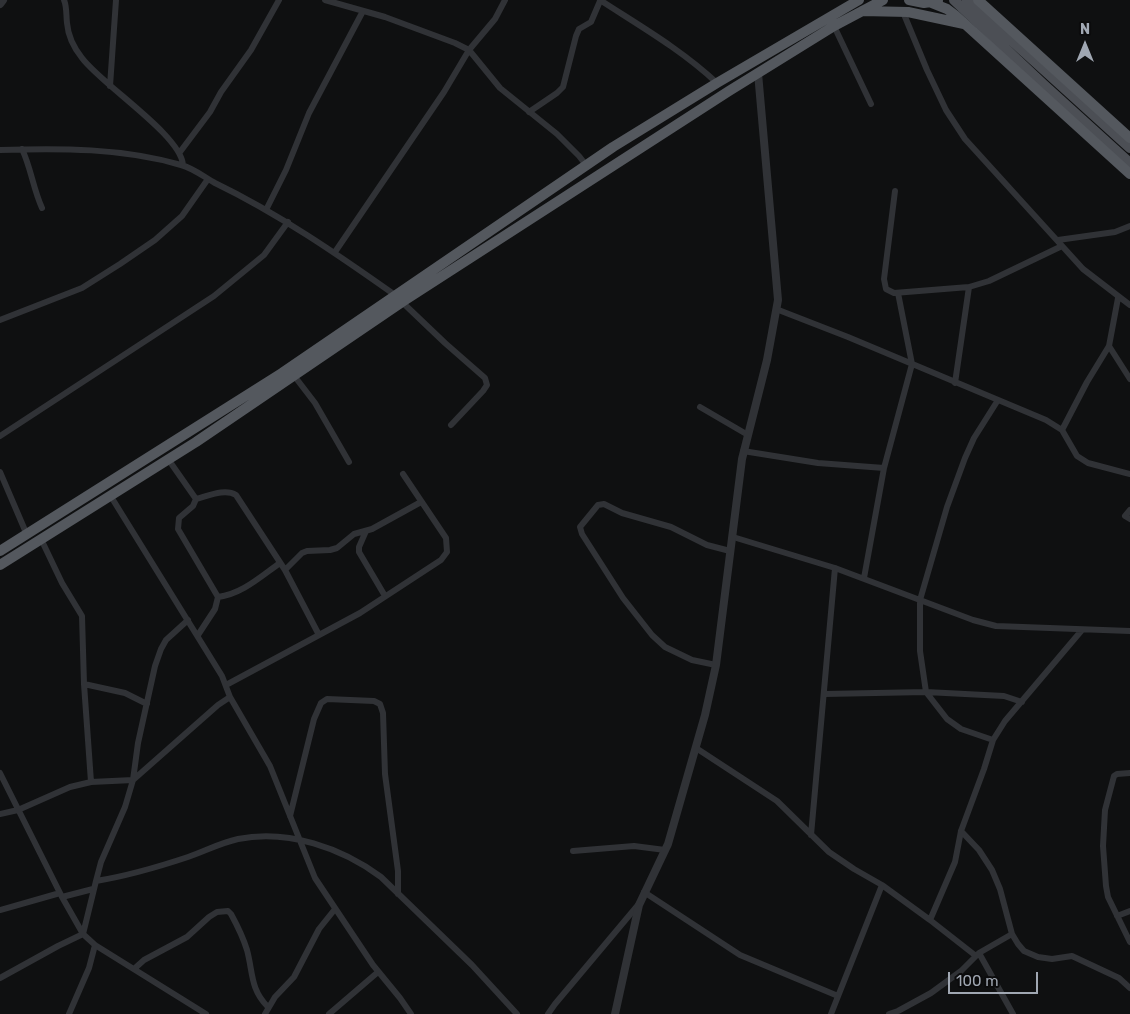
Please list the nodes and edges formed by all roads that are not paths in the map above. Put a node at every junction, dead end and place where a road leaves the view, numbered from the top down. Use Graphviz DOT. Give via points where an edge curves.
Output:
graph roads {
  1 [pos="3,0"];
  2 [pos="64,0"];
  3 [pos="116,0"];
  4 [pos="279,0"];
  5 [pos="325,0"];
  6 [pos="505,0"];
  7 [pos="600,0"];
  8 [pos="859,0"];
  9 [pos="882,0"];
  10 [pos="909,0"];
  11 [pos="954,0"];
  12 [pos="967,0"];
  13 [pos="978,0"];
  14 [pos="936,2"];
  15 [pos="0,4"];
  16 [pos="363,11"];
  17 [pos="861,11"];
  18 [pos="903,12"];
  19 [pos="986,24"];
  20 [pos="966,25"];
  21 [pos="834,26"];
  22 [pos="469,50"];
  23 [pos="758,73"];
  24 [pos="718,83"];
  25 [pos="110,86"];
  26 [pos="871,104"];
  27 [pos="529,112"];
  28 [pos="1130,138"];
  29 [pos="1130,148"];
  30 [pos="22,149"];
  31 [pos="0,150"];
  32 [pos="180,152"];
  33 [pos="1130,163"];
  34 [pos="183,165"];
  35 [pos="586,165"];
  36 [pos="1130,174"];
  37 [pos="208,180"];
  38 [pos="895,192"];
  39 [pos="42,208"];
  40 [pos="266,210"];
  41 [pos="288,222"];
  42 [pos="1130,226"];
  43 [pos="1060,243"];
  44 [pos="335,252"];
  45 [pos="969,287"];
  46 [pos="898,293"];
  47 [pos="1118,298"];
  48 [pos="399,299"];
  49 [pos="1130,306"];
  50 [pos="776,309"];
  51 [pos="0,320"];
  52 [pos="1109,346"];
  53 [pos="912,364"];
  54 [pos="291,372"];
  55 [pos="1130,379"];
  56 [pos="955,383"];
  57 [pos="998,400"];
  58 [pos="700,407"];
  59 [pos="451,425"];
  60 [pos="1062,430"];
  61 [pos="748,435"];
  62 [pos="0,436"];
  63 [pos="743,451"];
  64 [pos="168,459"];
  65 [pos="350,462"];
  66 [pos="884,468"];
  67 [pos="0,472"];
  68 [pos="403,474"];
  69 [pos="1130,474"];
  70 [pos="110,496"];
  71 [pos="196,499"];
  72 [pos="420,502"];
  73 [pos="1130,510"];
  74 [pos="1130,519"];
  75 [pos="366,531"];
  76 [pos="27,535"];
  77 [pos="732,537"];
  78 [pos="41,539"];
  79 [pos="0,551"];
  80 [pos="730,551"];
  81 [pos="280,563"];
  82 [pos="0,565"];
  83 [pos="835,568"];
  84 [pos="284,570"];
  85 [pos="864,578"];
  86 [pos="385,596"];
  87 [pos="218,597"];
  88 [pos="920,600"];
  89 [pos="188,620"];
  90 [pos="1082,630"];
  91 [pos="1130,631"];
  92 [pos="198,635"];
  93 [pos="319,635"];
  94 [pos="716,665"];
  95 [pos="84,684"];
  96 [pos="226,685"];
  97 [pos="926,692"];
  98 [pos="825,694"];
  99 [pos="230,697"];
  100 [pos="1022,702"];
  101 [pos="147,704"];
  102 [pos="993,740"];
  103 [pos="696,748"];
  104 [pos="0,773"];
  105 [pos="1130,773"];
  106 [pos="133,780"];
  107 [pos="91,782"];
  108 [pos="18,810"];
  109 [pos="0,814"];
  110 [pos="290,816"];
  111 [pos="961,831"];
  112 [pos="812,834"];
  113 [pos="300,840"];
  114 [pos="665,850"];
  115 [pos="573,851"];
  116 [pos="96,881"];
  117 [pos="882,885"];
  118 [pos="93,889"];
  119 [pos="644,892"];
  120 [pos="398,894"];
  121 [pos="61,895"];
  122 [pos="639,905"];
  123 [pos="335,909"];
  124 [pos="0,910"];
  125 [pos="1130,911"];
  126 [pos="1117,916"];
  127 [pos="930,920"];
  128 [pos="83,934"];
  129 [pos="1012,934"];
  130 [pos="1130,942"];
  131 [pos="95,945"];
  132 [pos="977,955"];
  133 [pos="134,969"];
  134 [pos="378,972"];
  135 [pos="0,978"];
  136 [pos="1130,988"];
  137 [pos="838,996"];
  138 [pos="268,1007"];
  139 [pos="69,1014"];
  140 [pos="206,1014"];
  141 [pos="265,1014"];
  142 [pos="328,1014"];
  143 [pos="411,1014"];
  144 [pos="517,1014"];
  145 [pos="548,1014"];
  146 [pos="616,1014"];
  147 [pos="831,1014"];
  148 [pos="889,1014"];
  149 [pos="1013,1014"];
  1 -- 15 [label="street"];
  2 -- 25 [label="street" via="72,41 82,59"];
  3 -- 25 [label="street"];
  4 -- 32 [label="street" via="251,50"];
  5 -- 16 [label="street"];
  6 -- 22 [label="street" via="495,19"];
  7 -- 24 [label="street" via="656,35"];
  7 -- 27 [label="street" via="591,22 579,29 576,36 563,87"];
  8 -- 24 [label="highway"];
  9 -- 17 [label="highway"];
  10 -- 14 [label="highway"];
  11 -- 19 [label="main road"];
  12 -- 19 [label="main road"];
  13 -- 28 [label="highway"];
  14 -- 20 [label="highway"];
  16 -- 22 [label="street"];
  16 -- 40 [label="street" via="309,113"];
  17 -- 18 [label="highway"];
  17 -- 21 [label="highway"];
  18 -- 20 [label="highway"];
  18 -- 43 [label="street" via="946,110 965,139"];
  19 -- 29 [label="main road"];
  19 -- 33 [label="main road" via="1043,84"];
  20 -- 36 [label="highway"];
  21 -- 23 [label="highway"];
  21 -- 26 [label="street"];
  22 -- 27 [label="street" via="500,88"];
  22 -- 44 [label="street"];
  23 -- 48 [label="highway"];
  23 -- 50 [label="street" via="777,278"];
  24 -- 35 [label="highway"];
  25 -- 32 [label="street" via="144,114"];
  27 -- 35 [label="street"];
  30 -- 31 [label="street"];
  30 -- 34 [label="street" via="110,152"];
  30 -- 39 [label="street"];
  32 -- 34 [label="street"];
  34 -- 37 [label="street"];
  35 -- 48 [label="highway"];
  37 -- 40 [label="street"];
  37 -- 51 [label="street" via="182,216 120,264 82,288"];
  38 -- 46 [label="street" via="884,279 886,289"];
  40 -- 41 [label="street"];
  41 -- 44 [label="street"];
  41 -- 62 [label="street" via="264,255 214,296"];
  42 -- 43 [label="street" via="1116,232"];
  43 -- 45 [label="street" via="989,281"];
  43 -- 47 [label="street"];
  44 -- 48 [label="street"];
  45 -- 46 [label="street"];
  45 -- 56 [label="street"];
  46 -- 53 [label="street"];
  47 -- 49 [label="street"];
  47 -- 52 [label="street"];
  48 -- 54 [label="highway"];
  48 -- 59 [label="street" via="485,378 487,385 483,391"];
  50 -- 53 [label="street"];
  50 -- 61 [label="street"];
  52 -- 55 [label="street"];
  52 -- 60 [label="street"];
  53 -- 56 [label="street"];
  53 -- 66 [label="street"];
  54 -- 64 [label="highway"];
  54 -- 65 [label="street" via="315,403"];
  54 -- 76 [label="highway"];
  56 -- 57 [label="street"];
  57 -- 60 [label="street"];
  57 -- 88 [label="street" via="965,458"];
  58 -- 61 [label="street"];
  60 -- 69 [label="street" via="1077,456 1088,463"];
  61 -- 63 [label="street"];
  63 -- 66 [label="street" via="818,463"];
  63 -- 77 [label="street"];
  64 -- 70 [label="highway"];
  64 -- 71 [label="street"];
  66 -- 85 [label="street"];
  67 -- 76 [label="street"];
  68 -- 72 [label="street"];
  70 -- 78 [label="highway"];
  70 -- 89 [label="street"];
  71 -- 81 [label="street" via="222,492 236,495"];
  71 -- 87 [label="street" via="179,518 178,529"];
  72 -- 75 [label="street"];
  72 -- 86 [label="street" via="446,538 447,552 441,560"];
  73 -- 74 [label="street" via="1125,516"];
  75 -- 84 [label="street" via="354,534 336,548 302,553"];
  75 -- 86 [label="street" via="360,552"];
  76 -- 79 [label="highway"];
  77 -- 80 [label="street"];
  77 -- 83 [label="street"];
  78 -- 82 [label="highway"];
  78 -- 95 [label="street" via="82,616"];
  80 -- 94 [label="street"];
  80 -- 94 [label="street" via="604,504 598,505 580,527 623,598 652,635 665,647 692,660"];
  81 -- 84 [label="street"];
  81 -- 87 [label="street" via="241,590"];
  83 -- 85 [label="street"];
  83 -- 98 [label="street"];
  84 -- 93 [label="street"];
  85 -- 88 [label="street"];
  86 -- 93 [label="street"];
  87 -- 92 [label="street" via="215,609"];
  88 -- 90 [label="street" via="996,626"];
  88 -- 97 [label="street" via="920,651"];
  89 -- 92 [label="street"];
  89 -- 101 [label="street" via="161,649"];
  90 -- 91 [label="street"];
  90 -- 100 [label="street"];
  92 -- 96 [label="street"];
  93 -- 96 [label="street"];
  94 -- 103 [label="street"];
  95 -- 101 [label="street" via="126,693"];
  95 -- 107 [label="street"];
  96 -- 99 [label="street"];
  97 -- 98 [label="street"];
  97 -- 100 [label="street" via="1004,696"];
  97 -- 102 [label="street" via="947,720 961,729"];
  98 -- 112 [label="street"];
  99 -- 106 [label="street"];
  99 -- 110 [label="street" via="270,766"];
  100 -- 102 [label="street"];
  101 -- 106 [label="street"];
  102 -- 111 [label="street"];
  103 -- 112 [label="street" via="778,801"];
  103 -- 114 [label="street"];
  104 -- 108 [label="street"];
  105 -- 126 [label="street" via="1114,776 1105,810 1102,846 1106,886"];
  106 -- 107 [label="street"];
  106 -- 116 [label="street"];
  107 -- 108 [label="street" via="70,787"];
  108 -- 109 [label="street"];
  108 -- 121 [label="street"];
  110 -- 113 [label="street"];
  110 -- 120 [label="street" via="321,703 327,699 380,704"];
  111 -- 127 [label="street" via="955,862"];
  111 -- 129 [label="street" via="992,870"];
  112 -- 117 [label="street" via="829,852"];
  113 -- 116 [label="street" via="269,836 239,839 139,872"];
  113 -- 120 [label="street" via="332,848 368,867"];
  113 -- 123 [label="street" via="315,878"];
  114 -- 115 [label="street" via="634,846"];
  114 -- 119 [label="street"];
  116 -- 118 [label="street"];
  117 -- 127 [label="street"];
  117 -- 137 [label="street"];
  118 -- 121 [label="street"];
  118 -- 128 [label="street"];
  119 -- 122 [label="street"];
  119 -- 137 [label="street" via="740,955"];
  120 -- 144 [label="street" via="472,965"];
  121 -- 124 [label="street"];
  121 -- 128 [label="street"];
  122 -- 145 [label="street"];
  122 -- 146 [label="street"];
  123 -- 134 [label="street"];
  123 -- 138 [label="street" via="319,929 294,977"];
  125 -- 126 [label="street"];
  126 -- 130 [label="street"];
  127 -- 132 [label="street"];
  128 -- 131 [label="street"];
  128 -- 135 [label="street"];
  129 -- 132 [label="street"];
  129 -- 136 [label="street" via="1024,951 1052,959 1072,956 1119,978"];
  131 -- 133 [label="street"];
  131 -- 139 [label="street"];
  132 -- 148 [label="street" via="931,993"];
  132 -- 149 [label="street"];
  133 -- 138 [label="street" via="144,960 187,937 217,912 228,911 247,949 255,990"];
  133 -- 140 [label="street"];
  134 -- 142 [label="street"];
  134 -- 143 [label="street"];
  137 -- 147 [label="street"];
  138 -- 141 [label="street"];
}
